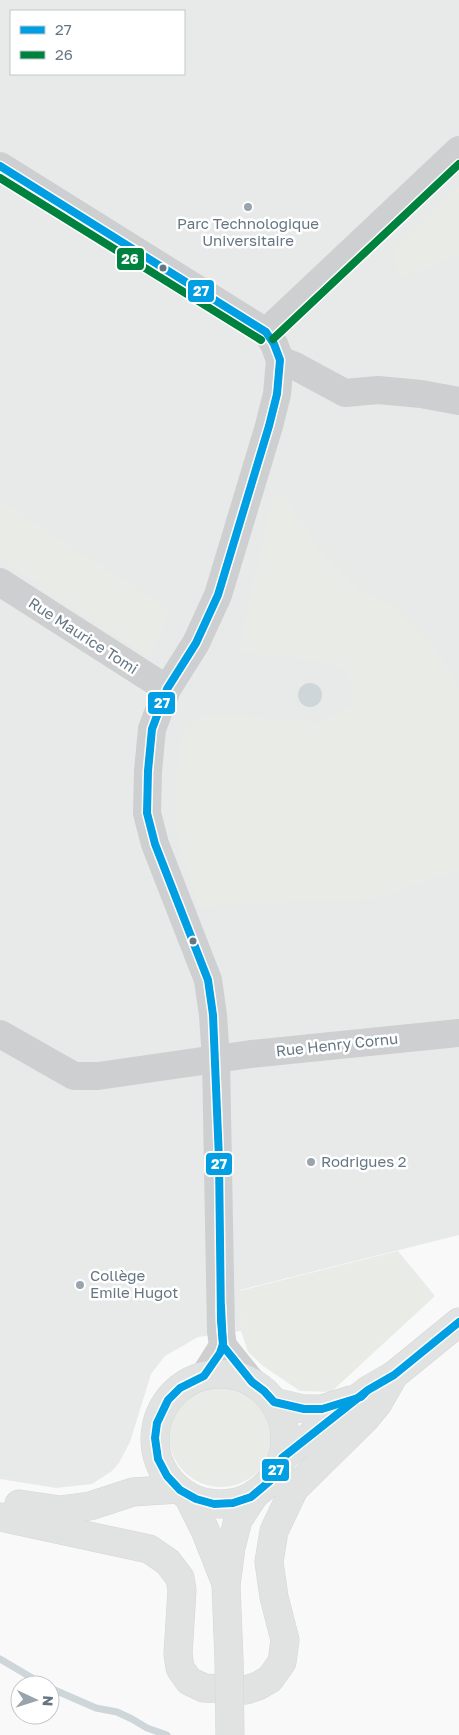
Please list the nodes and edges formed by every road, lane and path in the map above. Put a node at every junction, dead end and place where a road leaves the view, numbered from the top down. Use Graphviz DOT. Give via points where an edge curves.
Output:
graph roads {
  1 [pos="459,150"];
  2 [pos="0,166"];
  3 [pos="266,332"];
  4 [pos="280,360"];
  5 [pos="459,401"];
  6 [pos="0,582"];
  7 [pos="167,689"];
  8 [pos="459,1033"];
  9 [pos="0,1034"];
  10 [pos="216,1059"];
  11 [pos="459,1322"];
  12 [pos="224,1346"];
  13 [pos="394,1375"];
  14 [pos="204,1376"];
  15 [pos="252,1382"];
  16 [pos="361,1397"];
  17 [pos="274,1402"];
  18 [pos="158,1458"];
  19 [pos="282,1458"];
  20 [pos="133,1492"];
  21 [pos="183,1493"];
  22 [pos="255,1494"];
  23 [pos="0,1501"];
  24 [pos="0,1517"];
  25 [pos="226,1585"];
  26 [pos="230,1735"];
  1 -- 3 [label="street"];
  2 -- 3 [label="street"];
  3 -- 4 [label="street"];
  4 -- 5 [label="street" via="346,394 378,390"];
  4 -- 7 [label="street" via="269,426 218,595 196,643"];
  6 -- 7 [label="street, Rue Maurice Tomi"];
  7 -- 10 [label="street" via="152,729 147,813 155,844 208,980"];
  8 -- 10 [label="street, Rue Henry Cornu"];
  9 -- 10 [label="street, Rue Henry Cornu" via="74,1076 98,1076"];
  10 -- 12 [label="street"];
  11 -- 13 [label="main road"];
  12 -- 14 [label="street"];
  12 -- 15 [label="street"];
  13 -- 16 [label="main road"];
  13 -- 24 [label="main road" via="365,1418 294,1489 274,1531 269,1562 285,1640 282,1662 270,1679 258,1686 246,1690 204,1688 189,1681 180,1668 178,1654 180,1578 168,1562 150,1549"];
  14 -- 15 [label="main road" via="237,1376"];
  14 -- 18 [label="main road" via="185,1384 162,1411 155,1437"];
  15 -- 17 [label="main road"];
  16 -- 17 [label="main road" via="322,1409 304,1409"];
  16 -- 19 [label="main road"];
  17 -- 19 [label="main road" via="282,1419 285,1438"];
  18 -- 20 [label="main road"];
  18 -- 21 [label="main road" via="166,1475"];
  19 -- 22 [label="main road" via="277,1472"];
  20 -- 21 [label="main road"];
  20 -- 23 [label="main road" via="90,1506 60,1510"];
  21 -- 22 [label="main road" via="204,1503 222,1505 240,1502"];
  21 -- 25 [label="main road" via="205,1530"];
  22 -- 25 [label="main road" via="238,1520"];
  25 -- 26 [label="main road, bridge"];
}
